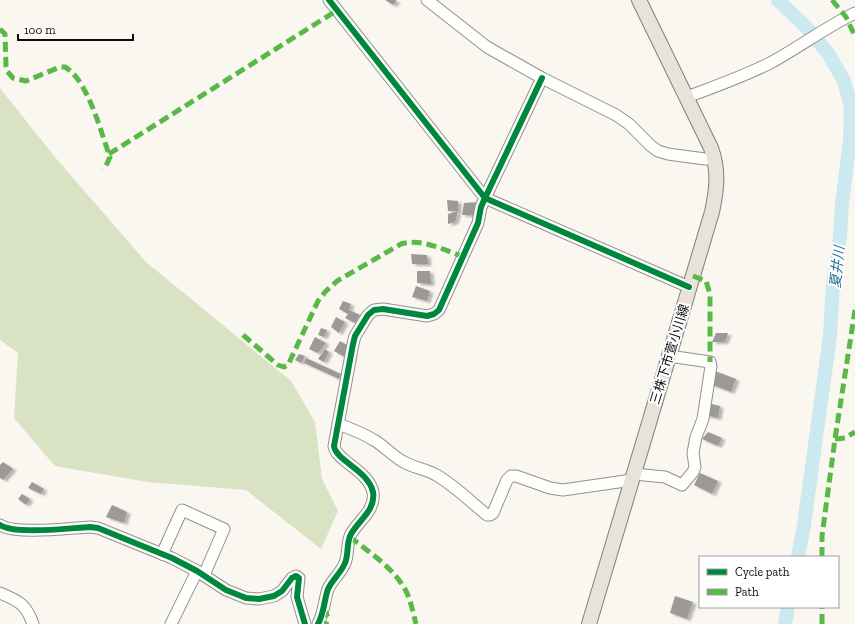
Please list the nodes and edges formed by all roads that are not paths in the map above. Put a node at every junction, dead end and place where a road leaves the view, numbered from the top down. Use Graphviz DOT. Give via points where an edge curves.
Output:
graph roads {
  1 [pos="427,0"];
  2 [pos="639,0"];
  3 [pos="330,1"];
  4 [pos="855,13"];
  5 [pos="540,82"];
  6 [pos="687,97"];
  7 [pos="715,159"];
  8 [pos="485,198"];
  9 [pos="689,287"];
  10 [pos="669,356"];
  11 [pos="338,424"];
  12 [pos="633,477"];
  13 [pos="0,525"];
  14 [pos="162,554"];
  15 [pos="200,573"];
  16 [pos="0,593"];
  17 [pos="33,624"];
  18 [pos="171,624"];
  19 [pos="305,624"];
  20 [pos="318,624"];
  21 [pos="589,624"];
  1 -- 5 [label="street" via="487,47"];
  2 -- 6 [label="main road, 三株下市萱小川線"];
  3 -- 8 [label="street"];
  4 -- 6 [label="street" via="773,61 740,77"];
  5 -- 7 [label="street" via="616,115 658,150 668,154"];
  5 -- 8 [label="street"];
  6 -- 7 [label="main road, 三株下市萱小川線"];
  7 -- 9 [label="main road, 三株下市萱小川線" via="717,191"];
  8 -- 9 [label="street"];
  8 -- 11 [label="street" via="478,223 440,310 427,316 383,309 374,310 368,315 355,336"];
  9 -- 10 [label="main road, 三株下市萱小川線"];
  10 -- 12 [label="main road, 三株下市萱小川線"];
  10 -- 12 [label="street" via="710,362 711,366 703,419 693,453 695,467 682,485 665,477"];
  11 -- 12 [label="street" via="373,439 407,464 439,476 487,515 492,513 511,476 563,490"];
  11 -- 20 [label="street" via="334,450 360,472 373,492 366,515 348,542 345,564 329,587"];
  12 -- 21 [label="main road, 三株下市萱小川線"];
  13 -- 14 [label="street" via="21,531 98,528"];
  14 -- 15 [label="street"];
  14 -- 15 [label="street" via="182,510 224,528"];
  15 -- 18 [label="street"];
  15 -- 19 [label="street" via="226,590 246,598 259,599 274,596 296,576 299,578 297,597"];
  16 -- 17 [label="street" via="23,605 29,612"];
}
